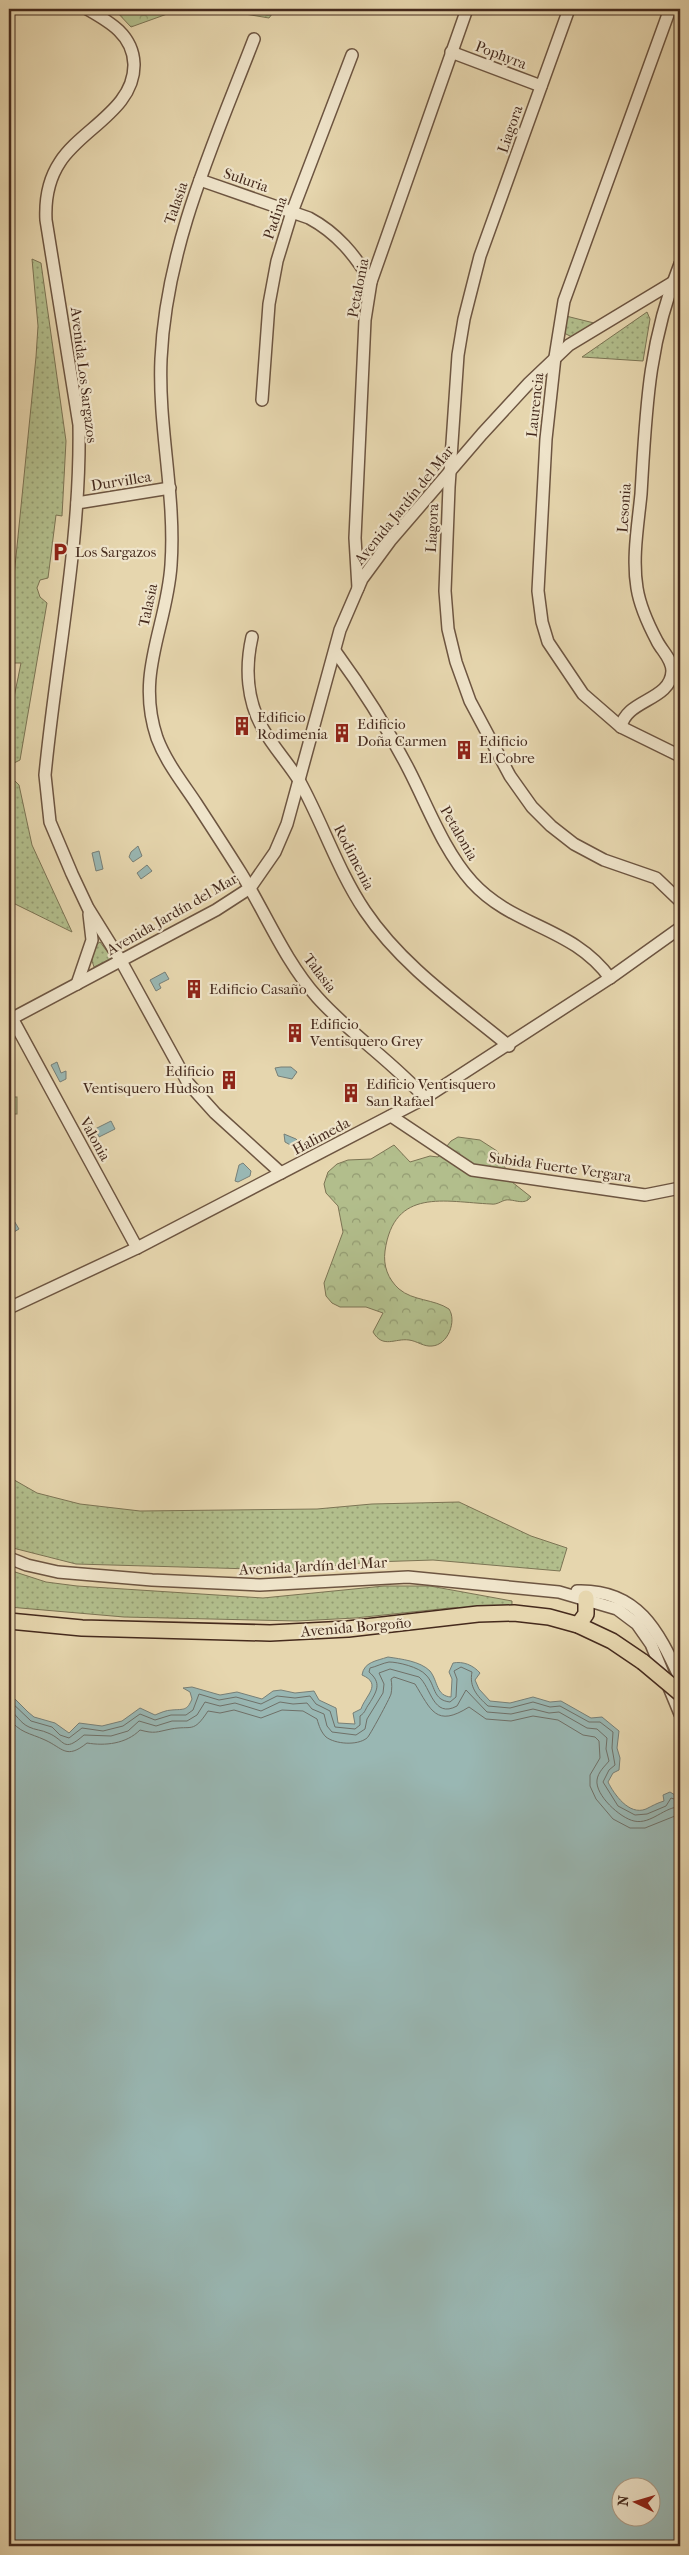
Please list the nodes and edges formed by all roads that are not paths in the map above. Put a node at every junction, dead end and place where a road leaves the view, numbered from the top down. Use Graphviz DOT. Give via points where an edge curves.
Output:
graph roads {
  1 [pos="88,9"];
  2 [pos="467,9"];
  3 [pos="569,9"];
  4 [pos="670,9"];
  5 [pos="254,39"];
  6 [pos="451,52"];
  7 [pos="352,55"];
  8 [pos="541,86"];
  9 [pos="200,180"];
  10 [pos="292,212"];
  11 [pos="680,264"];
  12 [pos="676,280"];
  13 [pos="371,282"];
  14 [pos="555,357"];
  15 [pos="262,400"];
  16 [pos="450,472"];
  17 [pos="170,488"];
  18 [pos="77,503"];
  19 [pos="358,588"];
  20 [pos="252,637"];
  21 [pos="335,651"];
  22 [pos="621,727"];
  23 [pos="680,756"];
  24 [pos="299,781"];
  25 [pos="250,888"];
  26 [pos="680,901"];
  27 [pos="88,908"];
  28 [pos="680,928"];
  29 [pos="121,961"];
  30 [pos="610,978"];
  31 [pos="77,984"];
  32 [pos="10,1019"];
  33 [pos="508,1046"];
  34 [pos="425,1098"];
  35 [pos="391,1116"];
  36 [pos="281,1173"];
  37 [pos="680,1188"];
  38 [pos="137,1248"];
  39 [pos="9,1308"];
  40 [pos="9,1558"];
  41 [pos="559,1592"];
  42 [pos="586,1598"];
  43 [pos="9,1621"];
  44 [pos="578,1625"];
  45 [pos="680,1678"];
  46 [pos="680,1693"];
  47 [pos="680,1714"];
  1 -- 18 [label="street, Avenida Los Sargazos" via="114,24 125,36 134,68 131,85 122,99 60,162 50,181 46,201 46,220 78,425"];
  2 -- 6 [label="street, Petalonia"];
  3 -- 8 [label="street, Liagora"];
  4 -- 14 [label="street, Laurencia" via="564,301"];
  5 -- 9 [label="street, Talasia"];
  6 -- 8 [label="street, Pophyra"];
  6 -- 13 [label="street, Petalonia"];
  7 -- 10 [label="street, Padina"];
  8 -- 16 [label="street, Liagora" via="469,290 458,355"];
  9 -- 10 [label="street, Suluria"];
  9 -- 17 [label="street, Talasia" via="177,248 163,335 162,411"];
  10 -- 13 [label="street, Suluria" via="317,222 336,235"];
  10 -- 15 [label="street, Padina" via="272,287"];
  11 -- 12 [label="street, Lesonia"];
  12 -- 14 [label="street, Avenida Jardín del Mar" via="569,345"];
  12 -- 22 [label="street, Lesonia" via="662,315 650,371 635,569 641,606 669,659 672,673 664,690 628,713"];
  13 -- 19 [label="street, Petalonia" via="365,320 355,538"];
  14 -- 16 [label="street, Avenida Jardín del Mar"];
  14 -- 22 [label="street, Laurencia" via="546,439 538,591 540,612 548,642 572,681"];
  16 -- 19 [label="street, Avenida Jardín del Mar" via="373,562"];
  16 -- 26 [label="street, Liagora" via="445,590 448,630 462,682 501,759 532,807 561,834 604,860 656,878"];
  17 -- 18 [label="street, Durvillea"];
  17 -- 25 [label="street, Talasia" via="170,574 150,669 151,714 163,753"];
  18 -- 27 [label="street, Avenida Los Sargazos" via="48,741 45,791 55,837"];
  19 -- 21 [label="street, Avenida Jardín del Mar"];
  20 -- 24 [label="street, Rodimenia" via="248,675 254,709 263,729"];
  21 -- 24 [label="street, Avenida Jardín del Mar"];
  21 -- 30 [label="street, Petalonia" via="403,760 433,820 471,881 509,912 579,946"];
  22 -- 23 [label="street, Laurencia"];
  24 -- 25 [label="street, Avenida Jardín del Mar" via="281,839"];
  24 -- 33 [label="street, Rodimenia" via="341,869 379,929 430,982"];
  25 -- 29 [label="street, Avenida Jardín del Mar"];
  25 -- 34 [label="street, Talasia" via="301,977 318,998"];
  27 -- 29 [label="street, Avenida Los Sargazos"];
  27 -- 31 [label="street, Avenida Los Sargazos" via="92,940"];
  28 -- 30 [label="street, Halimeda"];
  29 -- 31 [label="street, Avenida Jardín del Mar"];
  29 -- 36 [label="street, Avenida Los Sargazos" via="188,1083 214,1113"];
  30 -- 33 [label="street, Halimeda"];
  31 -- 32 [label="street, Avenida Jardín del Mar"];
  32 -- 38 [label="street, Valonia"];
  33 -- 34 [label="street, Halimeda"];
  34 -- 35 [label="street, Halimeda"];
  35 -- 36 [label="street, Halimeda"];
  35 -- 37 [label="street, Subida Fuerte Vergara" via="472,1170 645,1195"];
  36 -- 38 [label="street, Halimeda"];
  38 -- 39 [label="street, Halimeda"];
  40 -- 41 [label="street, Avenida Jardín del Mar" via="58,1572 170,1581 279,1585 408,1577"];
  41 -- 42 [label="street, Avenida Jardín del Mar"];
  41 -- 45 [label="street, Avenida Jardín del Mar" via="597,1592 617,1598 636,1610 660,1635"];
  42 -- 44 [label="main road" via="586,1614"];
  42 -- 47 [label="street, Avenida Jardín del Mar" via="617,1609 642,1631"];
  43 -- 44 [label="main road, Avenida Borgoño" via="82,1628 231,1634 348,1630 496,1613 531,1614"];
  44 -- 46 [label="main road, Avenida Borgoño, bridge" via="612,1641"];
}
